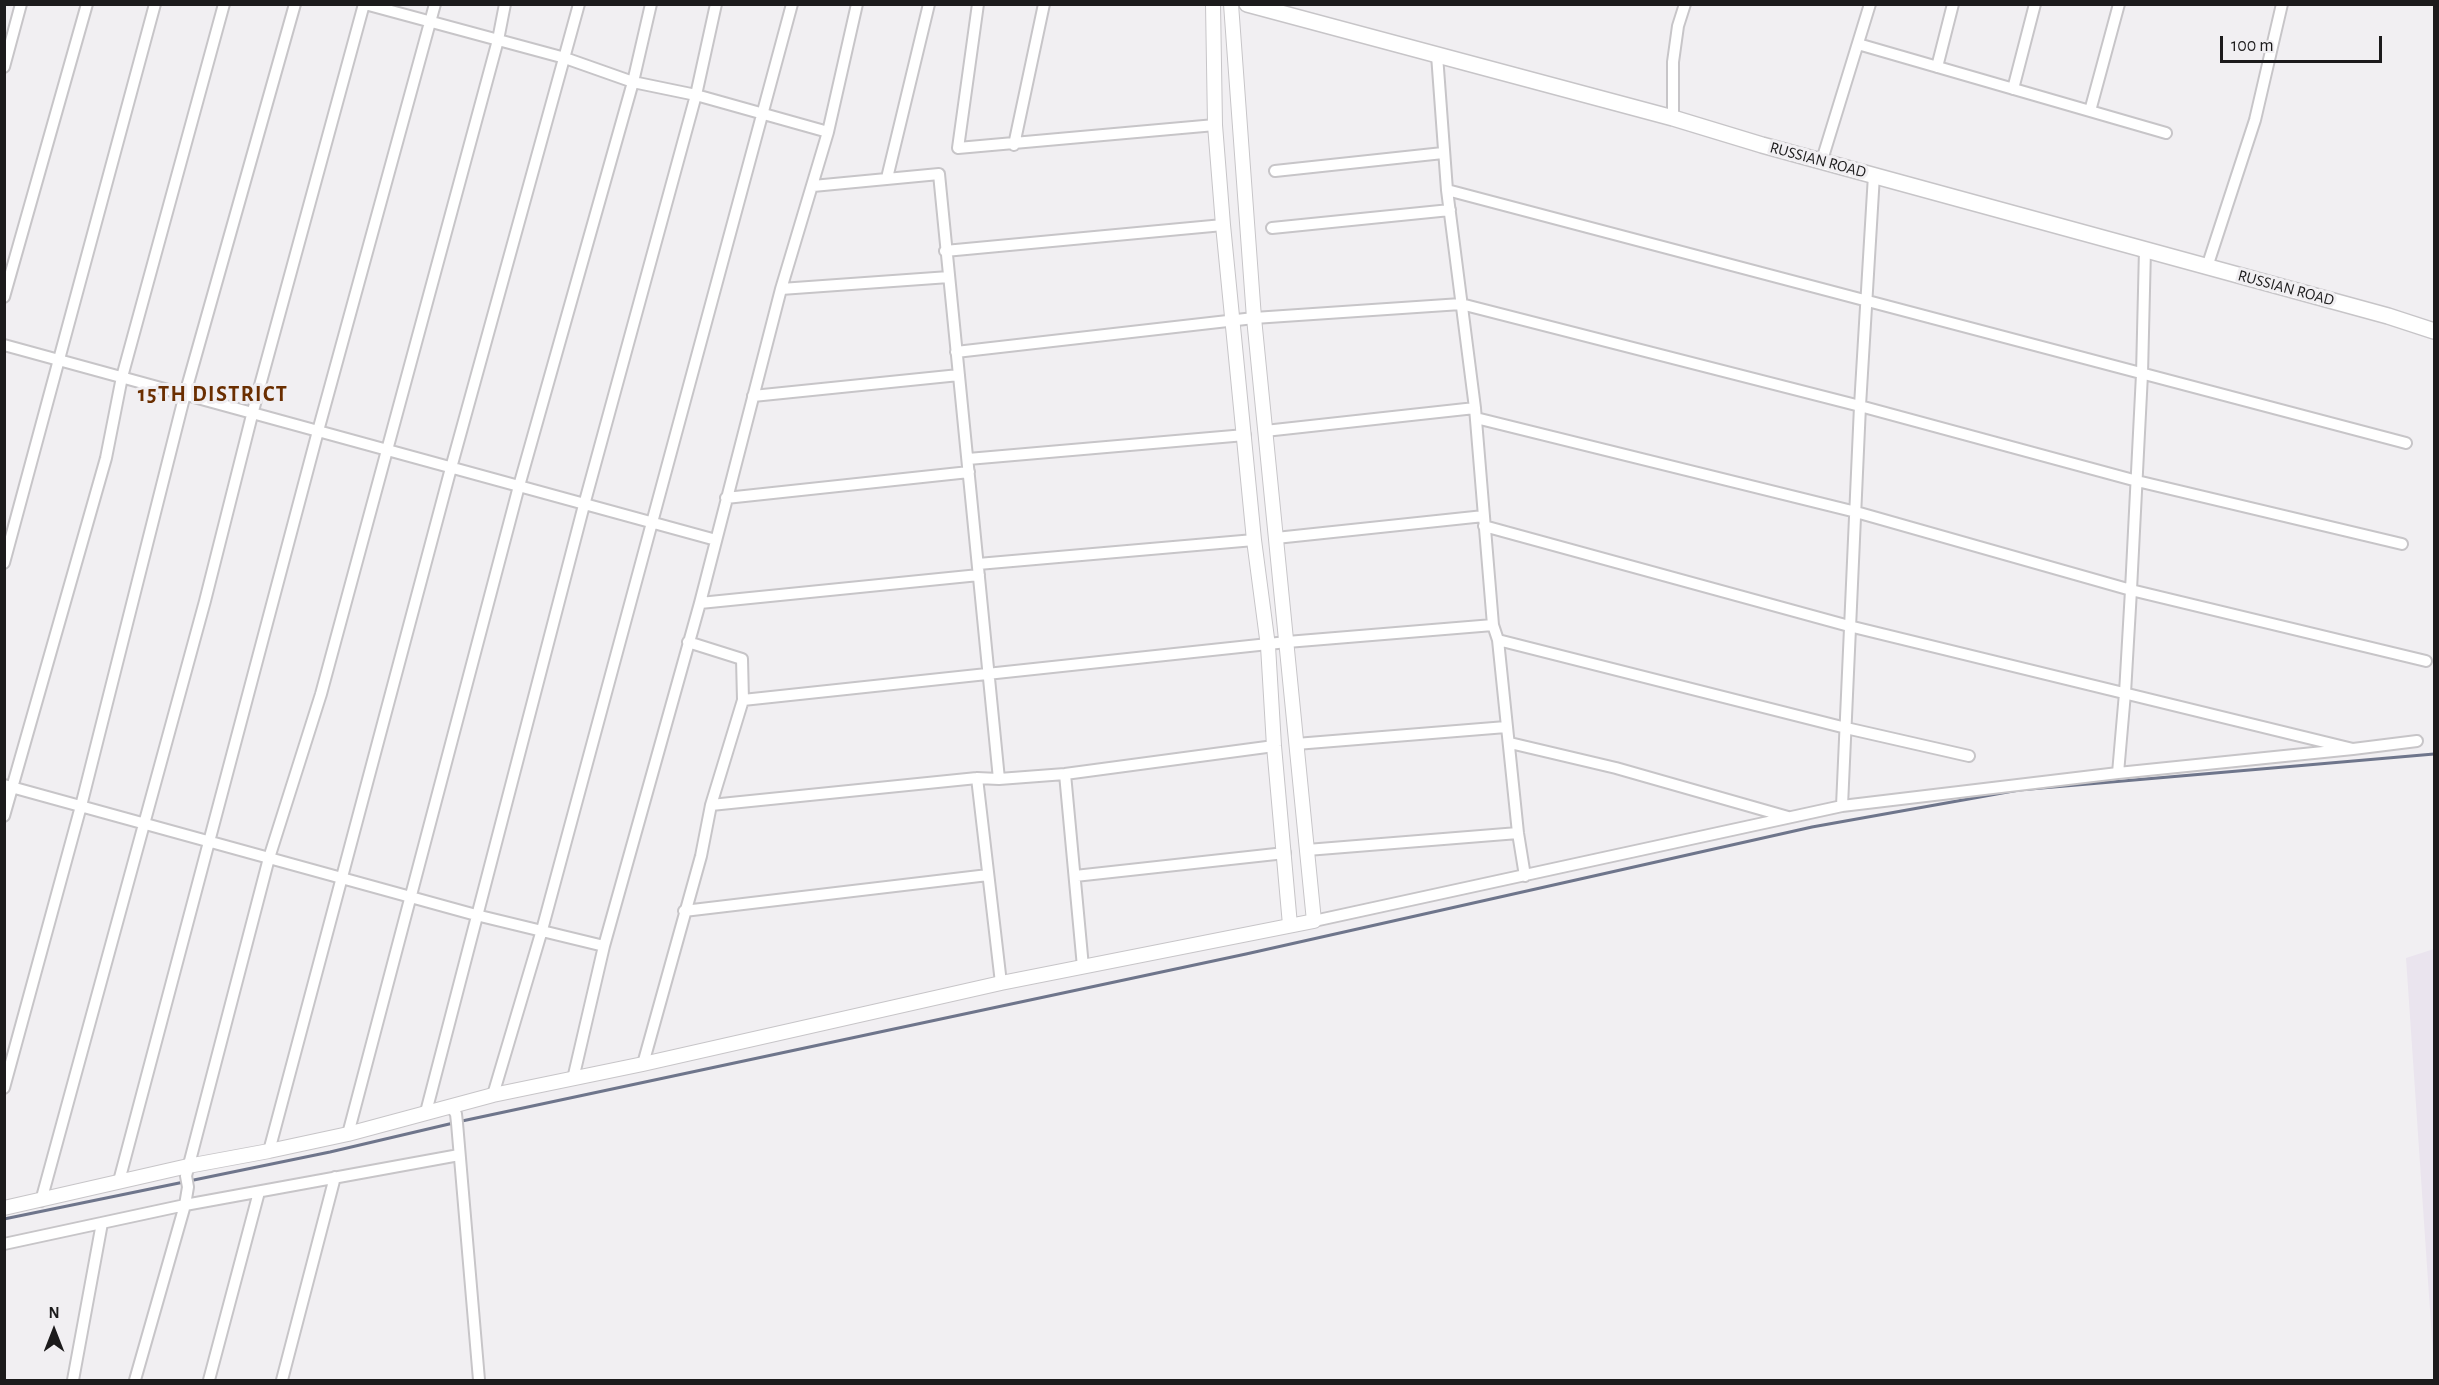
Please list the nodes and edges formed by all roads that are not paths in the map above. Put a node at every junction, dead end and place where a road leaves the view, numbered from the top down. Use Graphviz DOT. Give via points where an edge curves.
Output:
graph roads {
  1 [pos="21,4"];
  2 [pos="87,4"];
  3 [pos="155,4"];
  4 [pos="224,4"];
  5 [pos="295,4"];
  6 [pos="364,4"];
  7 [pos="435,4"];
  8 [pos="506,4"];
  9 [pos="579,4"];
  10 [pos="651,4"];
  11 [pos="716,4"];
  12 [pos="792,4"];
  13 [pos="857,4"];
  14 [pos="929,4"];
  15 [pos="978,4"];
  16 [pos="1044,4"];
  17 [pos="1213,4"];
  18 [pos="1231,4"];
  19 [pos="1247,4"];
  20 [pos="1685,4"];
  21 [pos="1870,4"];
  22 [pos="1953,4"];
  23 [pos="2035,4"];
  24 [pos="2119,4"];
  25 [pos="2282,4"];
  26 [pos="431,22"];
  27 [pos="498,40"];
  28 [pos="1858,44"];
  29 [pos="1437,55"];
  30 [pos="565,58"];
  31 [pos="4,67"];
  32 [pos="1937,67"];
  33 [pos="633,82"];
  34 [pos="2013,89"];
  35 [pos="696,95"];
  36 [pos="2090,111"];
  37 [pos="762,113"];
  38 [pos="1673,118"];
  39 [pos="1215,125"];
  40 [pos="828,132"];
  41 [pos="2166,133"];
  42 [pos="1014,145"];
  43 [pos="1443,153"];
  44 [pos="1822,160"];
  45 [pos="1275,171"];
  46 [pos="1874,174"];
  47 [pos="887,178"];
  48 [pos="813,186"];
  49 [pos="1447,190"];
  50 [pos="1450,210"];
  51 [pos="1222,225"];
  52 [pos="1272,228"];
  53 [pos="2145,249"];
  54 [pos="945,251"];
  55 [pos="2207,267"];
  56 [pos="949,277"];
  57 [pos="781,290"];
  58 [pos="4,297"];
  59 [pos="1868,300"];
  60 [pos="1461,304"];
  61 [pos="2388,316"];
  62 [pos="1254,318"];
  63 [pos="1233,321"];
  64 [pos="2434,323"];
  65 [pos="2434,331"];
  66 [pos="4,345"];
  67 [pos="956,352"];
  68 [pos="60,360"];
  69 [pos="2142,374"];
  70 [pos="959,375"];
  71 [pos="122,377"];
  72 [pos="186,394"];
  73 [pos="753,396"];
  74 [pos="1860,406"];
  75 [pos="252,411"];
  76 [pos="1475,413"];
  77 [pos="1265,431"];
  78 [pos="318,432"];
  79 [pos="1245,435"];
  80 [pos="2406,443"];
  81 [pos="386,450"];
  82 [pos="968,459"];
  83 [pos="452,468"];
  84 [pos="969,472"];
  85 [pos="2137,481"];
  86 [pos="519,486"];
  87 [pos="726,498"];
  88 [pos="584,505"];
  89 [pos="1856,512"];
  90 [pos="1484,521"];
  91 [pos="653,524"];
  92 [pos="1276,538"];
  93 [pos="716,540"];
  94 [pos="1254,540"];
  95 [pos="2402,544"];
  96 [pos="4,563"];
  97 [pos="979,570"];
  98 [pos="2131,590"];
  99 [pos="700,603"];
  100 [pos="1493,625"];
  101 [pos="1850,626"];
  102 [pos="1498,640"];
  103 [pos="688,642"];
  104 [pos="1287,642"];
  105 [pos="1268,645"];
  106 [pos="2426,661"];
  107 [pos="989,675"];
  108 [pos="2125,693"];
  109 [pos="743,700"];
  110 [pos="1506,727"];
  111 [pos="1846,728"];
  112 [pos="2417,741"];
  113 [pos="1510,743"];
  114 [pos="1296,744"];
  115 [pos="1274,746"];
  116 [pos="2353,749"];
  117 [pos="1969,756"];
  118 [pos="2118,772"];
  119 [pos="1065,774"];
  120 [pos="977,778"];
  121 [pos="999,779"];
  122 [pos="8,786"];
  123 [pos="711,805"];
  124 [pos="81,806"];
  125 [pos="1842,806"];
  126 [pos="4,816"];
  127 [pos="1790,818"];
  128 [pos="143,824"];
  129 [pos="1518,833"];
  130 [pos="208,841"];
  131 [pos="1307,850"];
  132 [pos="1285,853"];
  133 [pos="269,858"];
  134 [pos="988,875"];
  135 [pos="1075,876"];
  136 [pos="1525,876"];
  137 [pos="343,879"];
  138 [pos="411,897"];
  139 [pos="684,911"];
  140 [pos="476,915"];
  141 [pos="1314,921"];
  142 [pos="1290,925"];
  143 [pos="542,930"];
  144 [pos="604,946"];
  145 [pos="1083,967"];
  146 [pos="1001,983"];
  147 [pos="643,1064"];
  148 [pos="573,1079"];
  149 [pos="4,1088"];
  150 [pos="493,1095"];
  151 [pos="454,1110"];
  152 [pos="426,1112"];
  153 [pos="348,1134"];
  154 [pos="459,1150"];
  155 [pos="269,1152"];
  156 [pos="187,1177"];
  157 [pos="335,1177"];
  158 [pos="119,1181"];
  159 [pos="259,1192"];
  160 [pos="41,1201"];
  161 [pos="185,1204"];
  162 [pos="4,1208"];
  163 [pos="102,1223"];
  164 [pos="4,1244"];
  165 [pos="73,1380"];
  166 [pos="135,1380"];
  167 [pos="209,1380"];
  168 [pos="282,1380"];
  169 [pos="479,1380"];
  1 -- 31 [label="street"];
  2 -- 58 [label="street"];
  3 -- 68 [label="street"];
  4 -- 71 [label="street"];
  5 -- 72 [label="street"];
  6 -- 26 [label="street"];
  6 -- 75 [label="street"];
  7 -- 26 [label="street"];
  8 -- 27 [label="street"];
  9 -- 30 [label="street"];
  10 -- 33 [label="street"];
  11 -- 35 [label="street"];
  12 -- 37 [label="street"];
  13 -- 40 [label="street"];
  14 -- 47 [label="street"];
  15 -- 42 [label="street" via="958,148"];
  16 -- 42 [label="street"];
  17 -- 39 [label="street"];
  18 -- 62 [label="street"];
  19 -- 29 [label="main road, RUSSIAN ROAD"];
  20 -- 38 [label="street" via="1673,62"];
  21 -- 28 [label="street"];
  22 -- 32 [label="street"];
  23 -- 34 [label="street"];
  24 -- 36 [label="street"];
  25 -- 55 [label="street" via="2255,120"];
  26 -- 27 [label="street"];
  26 -- 78 [label="street"];
  27 -- 30 [label="street"];
  27 -- 81 [label="street"];
  28 -- 32 [label="street"];
  28 -- 44 [label="street"];
  29 -- 38 [label="main road, RUSSIAN ROAD"];
  29 -- 43 [label="street"];
  30 -- 33 [label="street"];
  30 -- 83 [label="street"];
  32 -- 34 [label="street"];
  33 -- 35 [label="street"];
  33 -- 86 [label="street"];
  34 -- 36 [label="street"];
  35 -- 37 [label="street"];
  35 -- 88 [label="street"];
  36 -- 41 [label="street"];
  37 -- 40 [label="street"];
  37 -- 91 [label="street"];
  38 -- 44 [label="main road, RUSSIAN ROAD"];
  39 -- 42 [label="street"];
  39 -- 51 [label="street"];
  40 -- 48 [label="street"];
  43 -- 45 [label="street"];
  43 -- 49 [label="street"];
  44 -- 46 [label="main road, RUSSIAN ROAD"];
  46 -- 53 [label="main road, RUSSIAN ROAD"];
  46 -- 59 [label="street"];
  47 -- 48 [label="street"];
  47 -- 54 [label="street" via="939,174"];
  48 -- 57 [label="street"];
  49 -- 50 [label="street"];
  49 -- 59 [label="street"];
  50 -- 52 [label="street"];
  50 -- 60 [label="street"];
  51 -- 54 [label="street"];
  51 -- 63 [label="street"];
  53 -- 55 [label="main road, RUSSIAN ROAD"];
  53 -- 69 [label="street"];
  54 -- 56 [label="street"];
  55 -- 61 [label="main road, RUSSIAN ROAD"];
  56 -- 57 [label="street"];
  56 -- 67 [label="street"];
  57 -- 73 [label="street"];
  59 -- 69 [label="street"];
  59 -- 74 [label="street"];
  60 -- 62 [label="street"];
  60 -- 74 [label="street"];
  60 -- 76 [label="street"];
  61 -- 64 [label="main road, RUSSIAN ROAD"];
  61 -- 65 [label="main road, RUSSIAN ROAD"];
  62 -- 63 [label="street"];
  62 -- 77 [label="street"];
  63 -- 67 [label="street"];
  63 -- 79 [label="street"];
  66 -- 68 [label="street"];
  67 -- 70 [label="street"];
  68 -- 71 [label="street"];
  68 -- 96 [label="street"];
  69 -- 80 [label="street"];
  69 -- 85 [label="street"];
  70 -- 73 [label="street"];
  70 -- 82 [label="street"];
  71 -- 72 [label="street"];
  71 -- 122 [label="street" via="106,458"];
  72 -- 75 [label="street"];
  72 -- 124 [label="street"];
  73 -- 87 [label="street"];
  74 -- 85 [label="street"];
  74 -- 89 [label="street"];
  75 -- 78 [label="street"];
  75 -- 128 [label="street" via="205,601"];
  76 -- 77 [label="street"];
  76 -- 89 [label="street"];
  76 -- 90 [label="street"];
  77 -- 92 [label="street"];
  78 -- 81 [label="street"];
  78 -- 130 [label="street"];
  79 -- 82 [label="street"];
  79 -- 94 [label="street"];
  81 -- 83 [label="street"];
  81 -- 133 [label="street" via="321,694"];
  82 -- 84 [label="street"];
  83 -- 86 [label="street"];
  83 -- 137 [label="street"];
  84 -- 87 [label="street"];
  84 -- 97 [label="street"];
  85 -- 95 [label="street"];
  85 -- 98 [label="street"];
  86 -- 88 [label="street"];
  86 -- 138 [label="street"];
  87 -- 93 [label="street"];
  88 -- 91 [label="street"];
  88 -- 140 [label="street"];
  89 -- 98 [label="street"];
  89 -- 101 [label="street"];
  90 -- 92 [label="street"];
  90 -- 100 [label="street"];
  90 -- 101 [label="street"];
  91 -- 93 [label="street"];
  91 -- 143 [label="street"];
  92 -- 104 [label="street"];
  93 -- 99 [label="street"];
  94 -- 97 [label="street"];
  94 -- 105 [label="street"];
  97 -- 99 [label="street"];
  97 -- 107 [label="street"];
  98 -- 106 [label="street"];
  98 -- 108 [label="street"];
  99 -- 103 [label="street"];
  100 -- 102 [label="street"];
  100 -- 104 [label="street"];
  101 -- 108 [label="street"];
  101 -- 111 [label="street"];
  102 -- 110 [label="street"];
  102 -- 111 [label="street"];
  103 -- 109 [label="street" via="742,659"];
  103 -- 144 [label="street"];
  104 -- 105 [label="street"];
  104 -- 114 [label="street"];
  105 -- 107 [label="street"];
  105 -- 115 [label="street"];
  107 -- 109 [label="street"];
  107 -- 121 [label="street"];
  108 -- 116 [label="street"];
  108 -- 118 [label="street"];
  109 -- 123 [label="street"];
  110 -- 113 [label="street"];
  110 -- 114 [label="street"];
  111 -- 117 [label="street"];
  111 -- 125 [label="street"];
  112 -- 116 [label="street"];
  113 -- 127 [label="street" via="1616,768"];
  113 -- 129 [label="street"];
  114 -- 131 [label="street"];
  115 -- 119 [label="street"];
  115 -- 132 [label="street"];
  116 -- 118 [label="street"];
  118 -- 125 [label="street"];
  119 -- 121 [label="street"];
  119 -- 135 [label="street"];
  120 -- 121 [label="street"];
  120 -- 123 [label="street"];
  120 -- 134 [label="street"];
  122 -- 124 [label="street"];
  122 -- 126 [label="street"];
  123 -- 139 [label="street"];
  124 -- 128 [label="street"];
  124 -- 149 [label="street"];
  125 -- 127 [label="street"];
  127 -- 136 [label="street"];
  128 -- 130 [label="street"];
  128 -- 160 [label="street"];
  129 -- 131 [label="street"];
  129 -- 136 [label="street"];
  130 -- 133 [label="street"];
  130 -- 158 [label="street"];
  131 -- 141 [label="street"];
  132 -- 135 [label="street"];
  132 -- 142 [label="street"];
  133 -- 137 [label="street"];
  133 -- 156 [label="street"];
  134 -- 139 [label="street"];
  134 -- 146 [label="street"];
  135 -- 145 [label="street"];
  136 -- 141 [label="street"];
  137 -- 138 [label="street"];
  137 -- 155 [label="street"];
  138 -- 140 [label="street"];
  138 -- 153 [label="street"];
  139 -- 147 [label="street"];
  140 -- 143 [label="street"];
  140 -- 152 [label="street"];
  141 -- 142 [label="street"];
  142 -- 145 [label="street"];
  143 -- 144 [label="street"];
  143 -- 150 [label="street"];
  144 -- 148 [label="street"];
  145 -- 146 [label="street"];
  146 -- 147 [label="street"];
  147 -- 148 [label="street"];
  148 -- 150 [label="street"];
  150 -- 151 [label="street"];
  151 -- 152 [label="street"];
  151 -- 154 [label="street"];
  152 -- 153 [label="street"];
  153 -- 155 [label="street"];
  154 -- 157 [label="street"];
  154 -- 169 [label="street"];
  155 -- 156 [label="street"];
  156 -- 158 [label="street"];
  156 -- 161 [label="street"];
  157 -- 159 [label="street"];
  157 -- 168 [label="street"];
  158 -- 160 [label="street"];
  159 -- 161 [label="street"];
  159 -- 167 [label="street"];
  160 -- 162 [label="street"];
  161 -- 163 [label="street"];
  161 -- 166 [label="street"];
  163 -- 164 [label="street"];
  163 -- 165 [label="street"];
}
